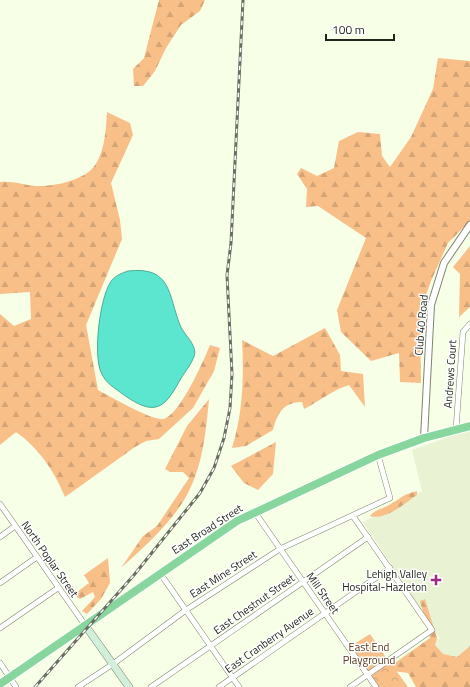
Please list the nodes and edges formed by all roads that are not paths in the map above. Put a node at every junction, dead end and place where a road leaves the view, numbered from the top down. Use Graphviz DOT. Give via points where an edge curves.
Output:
graph roads {
  1 [pos="470,224"];
  2 [pos="470,324"];
  3 [pos="470,426"];
  4 [pos="456,428"];
  5 [pos="424,438"];
  6 [pos="378,455"];
  7 [pos="0,504"];
  8 [pos="254,511"];
  9 [pos="353,516"];
  10 [pos="15,526"];
  11 [pos="0,537"];
  12 [pos="368,537"];
  13 [pos="280,549"];
  14 [pos="37,557"];
  15 [pos="390,568"];
  16 [pos="160,573"];
  17 [pos="0,582"];
  18 [pos="303,582"];
  19 [pos="58,588"];
  20 [pos="186,610"];
  21 [pos="325,613"];
  22 [pos="85,625"];
  23 [pos="0,628"];
  24 [pos="210,646"];
  25 [pos="0,663"];
  26 [pos="113,664"];
  27 [pos="368,675"];
  28 [pos="9,678"];
  29 [pos="232,678"];
  30 [pos="0,684"];
  31 [pos="16,687"];
  32 [pos="78,687"];
  33 [pos="129,687"];
  34 [pos="152,687"];
  35 [pos="218,687"];
  36 [pos="239,687"];
  37 [pos="350,687"];
  38 [pos="376,687"];
  1 -- 5 [label="street, Club 40 Road" via="444,263 431,304"];
  2 -- 4 [label="street, Andrews Court" via="463,332"];
  3 -- 4 [label="highway, East Broad Street"];
  4 -- 5 [label="highway, East Broad Street"];
  5 -- 6 [label="highway, East Broad Street"];
  6 -- 8 [label="highway, East Broad Street"];
  6 -- 9 [label="street, East Mine Street" via="390,498"];
  7 -- 10 [label="street, North Poplar Street"];
  8 -- 13 [label="street, Mill Street"];
  8 -- 16 [label="highway, East Broad Street"];
  9 -- 12 [label="street"];
  9 -- 13 [label="street, East Mine Street"];
  10 -- 11 [label="street"];
  10 -- 14 [label="street, North Poplar Street"];
  12 -- 15 [label="street"];
  12 -- 18 [label="street, East Chestnut Street"];
  13 -- 18 [label="street, Mill Street"];
  13 -- 20 [label="street, East Mine Street"];
  14 -- 17 [label="street"];
  14 -- 19 [label="street, North Poplar Street"];
  15 -- 21 [label="street, East Cranberry Avenue"];
  15 -- 27 [label="street" via="432,630"];
  16 -- 20 [label="street"];
  16 -- 22 [label="highway, East Broad Street"];
  18 -- 21 [label="street, Mill Street"];
  18 -- 24 [label="street, East Chestnut Street"];
  19 -- 22 [label="street, North Poplar Street"];
  19 -- 23 [label="street"];
  20 -- 24 [label="street"];
  20 -- 26 [label="street, East Mine Street"];
  21 -- 27 [label="street, Mill Street"];
  21 -- 29 [label="street, East Cranberry Avenue"];
  22 -- 26 [label="main road"];
  22 -- 28 [label="highway, East Broad Street"];
  24 -- 29 [label="street"];
  24 -- 34 [label="street, East Chestnut Street"];
  25 -- 28 [label="street"];
  26 -- 32 [label="street, East Mine Street"];
  26 -- 33 [label="main road"];
  27 -- 37 [label="street"];
  27 -- 38 [label="street, Mill Street"];
  28 -- 30 [label="highway, East Broad Street"];
  28 -- 31 [label="street"];
  29 -- 35 [label="street, East Cranberry Avenue"];
  29 -- 36 [label="street"];
}
